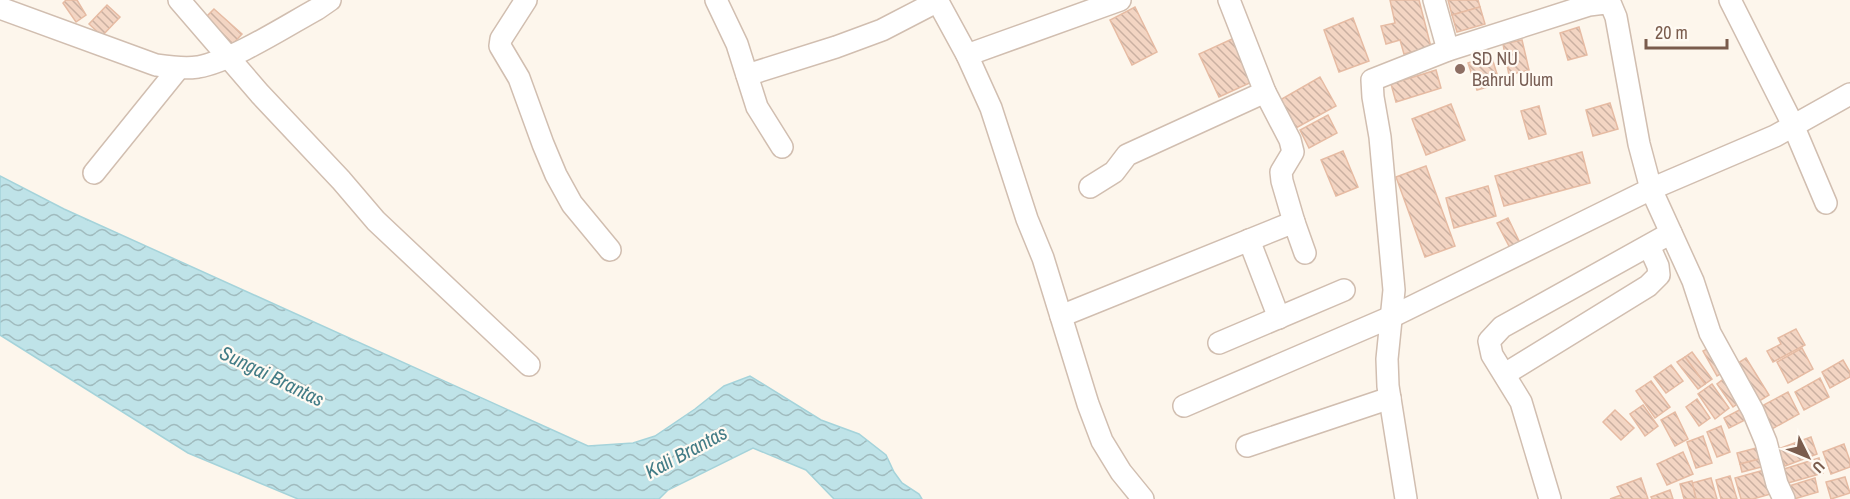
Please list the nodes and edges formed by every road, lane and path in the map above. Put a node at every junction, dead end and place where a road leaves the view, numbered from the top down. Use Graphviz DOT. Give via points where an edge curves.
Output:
graph roads {
  1 [pos="178,0"];
  2 [pos="330,0"];
  3 [pos="526,0"];
  4 [pos="716,0"];
  5 [pos="937,0"];
  6 [pos="1229,0"];
  7 [pos="1434,0"];
  8 [pos="1730,0"];
  9 [pos="1109,2"];
  10 [pos="0,9"];
  11 [pos="1448,50"];
  12 [pos="967,54"];
  13 [pos="228,57"];
  14 [pos="178,69"];
  15 [pos="747,75"];
  16 [pos="1266,92"];
  17 [pos="1850,94"];
  18 [pos="1793,125"];
  19 [pos="782,147"];
  20 [pos="94,173"];
  21 [pos="1090,187"];
  22 [pos="1651,189"];
  23 [pos="1826,203"];
  24 [pos="1294,222"];
  25 [pos="1671,233"];
  26 [pos="1249,240"];
  27 [pos="1649,246"];
  28 [pos="610,250"];
  29 [pos="1305,253"];
  30 [pos="1344,290"];
  31 [pos="1061,316"];
  32 [pos="1391,316"];
  33 [pos="1279,318"];
  34 [pos="1219,343"];
  35 [pos="529,365"];
  36 [pos="1505,374"];
  37 [pos="1390,398"];
  38 [pos="1184,406"];
  39 [pos="1247,446"];
  40 [pos="1143,499"];
  41 [pos="1406,499"];
  42 [pos="1550,499"];
  43 [pos="1784,499"];
  1 -- 13 [label="street"];
  2 -- 13 [label="street"];
  3 -- 28 [label="street" via="500,46 519,78 543,144 572,204"];
  4 -- 15 [label="street"];
  5 -- 12 [label="street"];
  5 -- 15 [label="street" via="882,30"];
  6 -- 16 [label="street"];
  7 -- 11 [label="street"];
  8 -- 18 [label="street"];
  9 -- 12 [label="street"];
  10 -- 14 [label="street"];
  11 -- 22 [label="street" via="1589,4 1611,5"];
  11 -- 32 [label="street" via="1372,80 1394,290"];
  12 -- 31 [label="street" via="990,108"];
  13 -- 14 [label="street" via="200,67"];
  13 -- 35 [label="street" via="376,221"];
  14 -- 20 [label="street"];
  15 -- 19 [label="street" via="757,107"];
  16 -- 21 [label="street" via="1126,155 1114,172"];
  16 -- 24 [label="street" via="1293,152 1281,172"];
  17 -- 18 [label="street"];
  18 -- 22 [label="street"];
  18 -- 23 [label="street"];
  22 -- 25 [label="street"];
  22 -- 32 [label="street"];
  24 -- 26 [label="street"];
  24 -- 29 [label="street"];
  25 -- 27 [label="street"];
  25 -- 43 [label="street" via="1693,281 1710,333 1753,411"];
  26 -- 31 [label="street"];
  26 -- 33 [label="street"];
  27 -- 36 [label="street" via="1659,275 1648,286"];
  27 -- 36 [label="street" via="1502,327 1490,341 1492,355"];
  30 -- 33 [label="street"];
  31 -- 40 [label="street" via="1102,441"];
  32 -- 37 [label="street" via="1387,358"];
  32 -- 38 [label="street"];
  33 -- 34 [label="street"];
  36 -- 42 [label="street" via="1521,402"];
  37 -- 39 [label="street"];
  37 -- 41 [label="street"];
}
